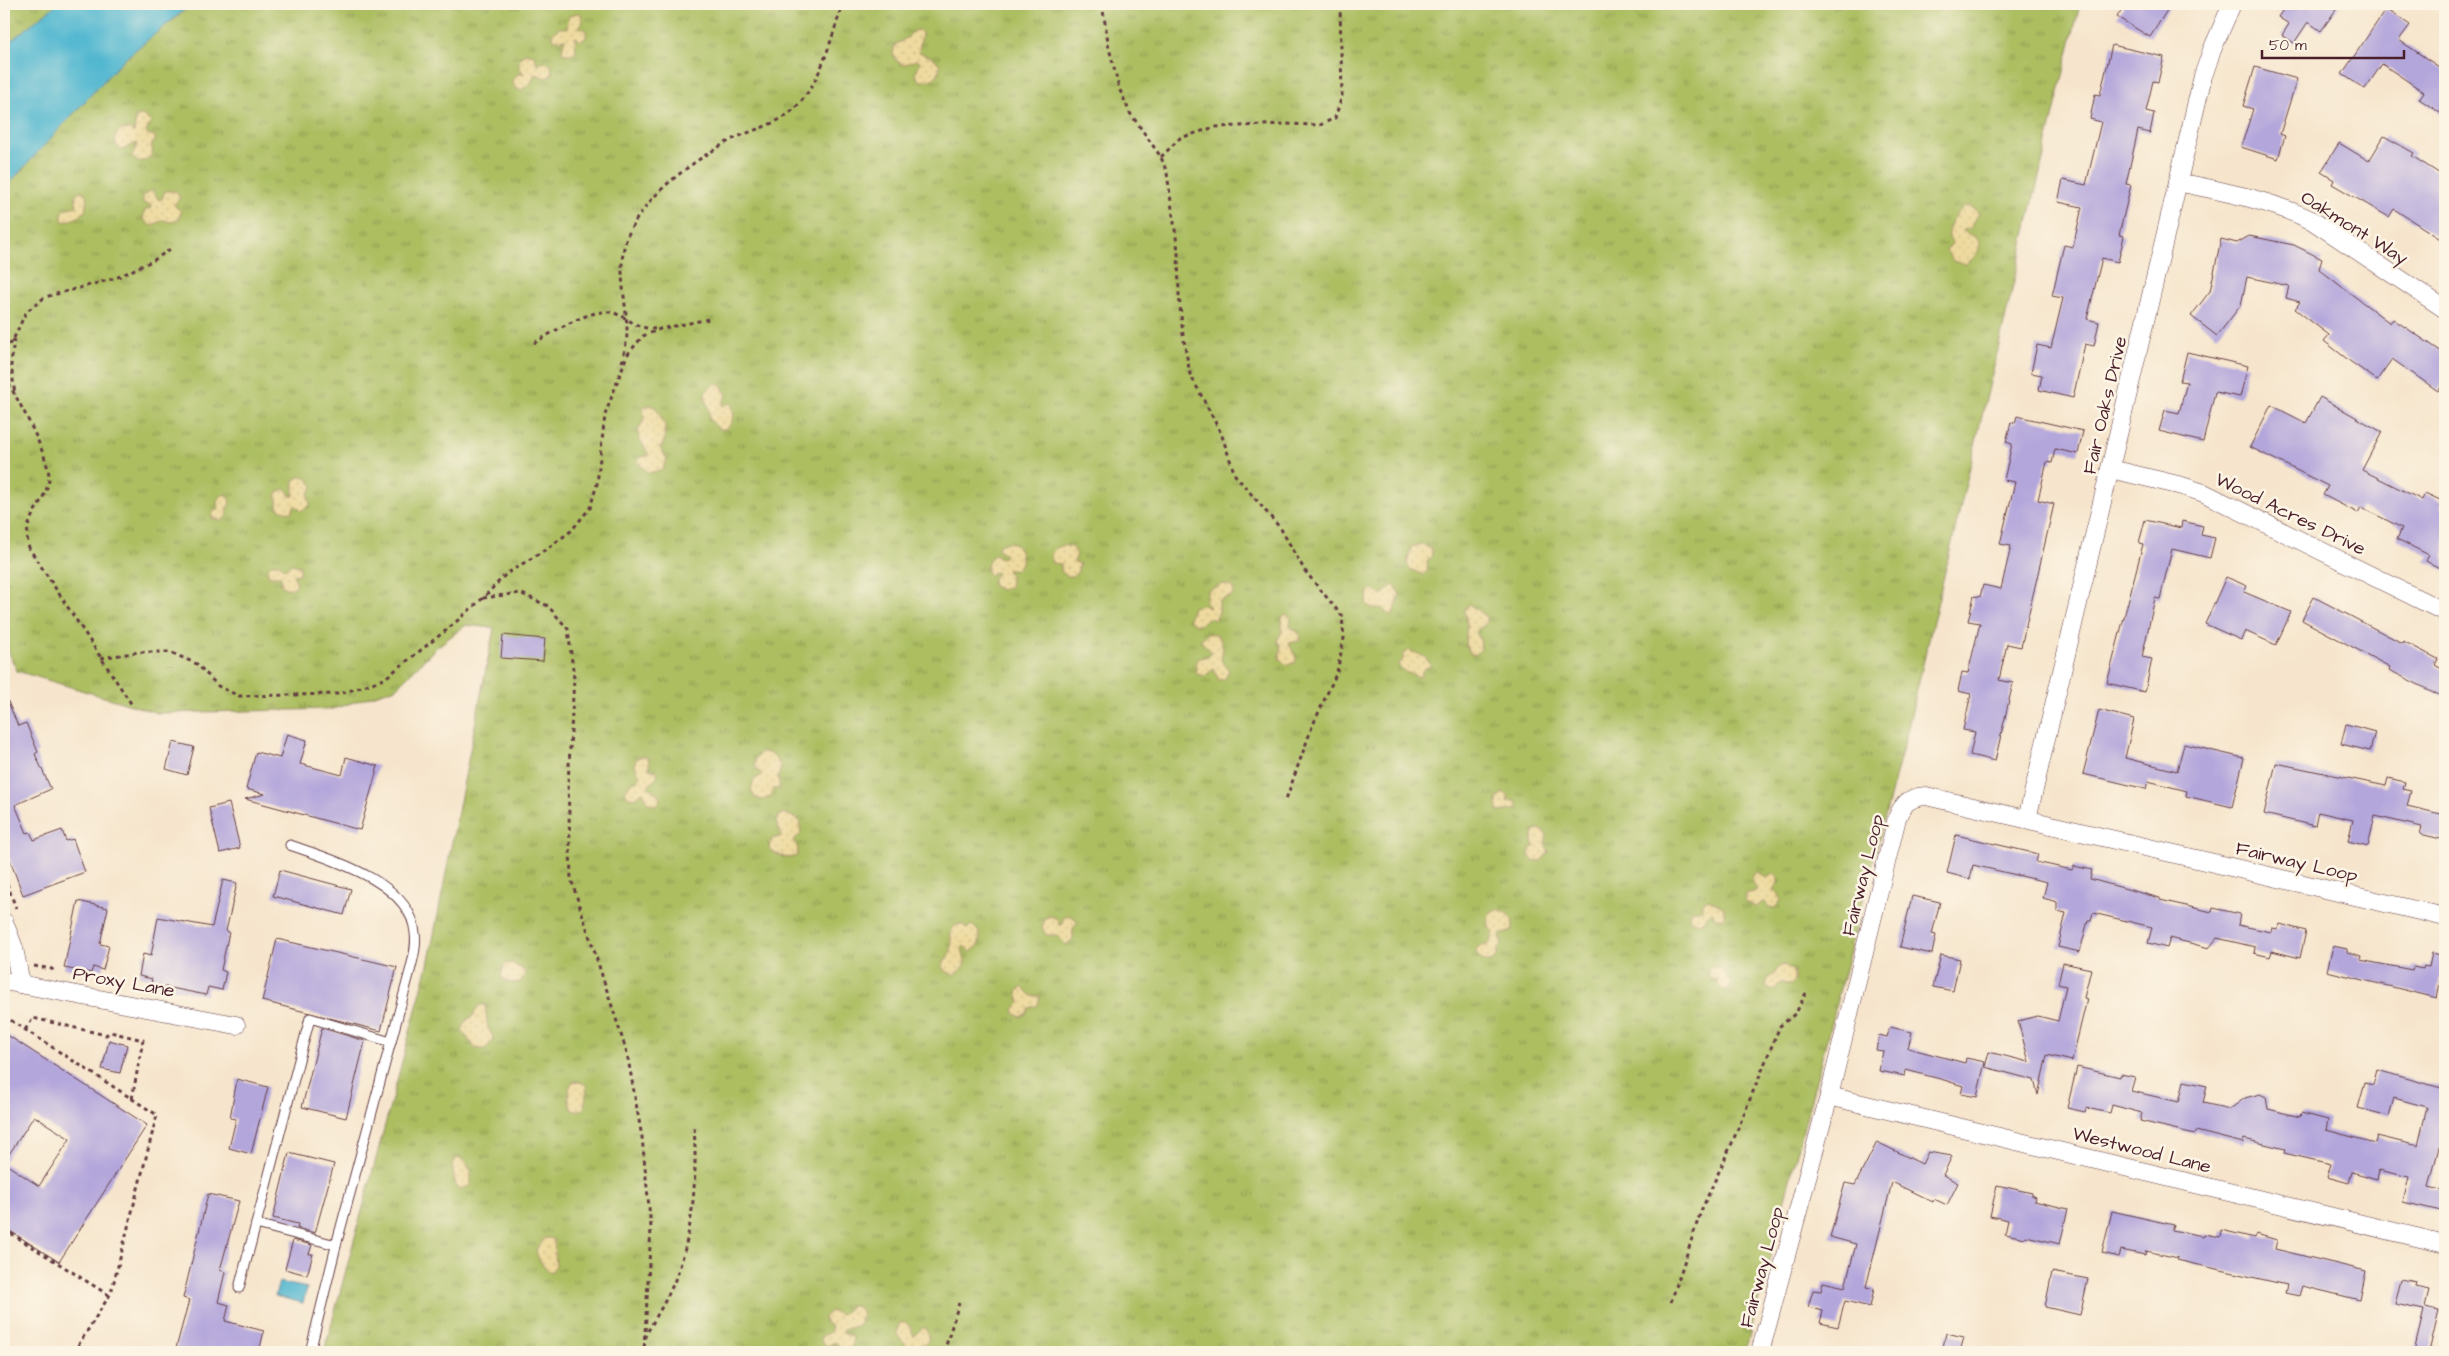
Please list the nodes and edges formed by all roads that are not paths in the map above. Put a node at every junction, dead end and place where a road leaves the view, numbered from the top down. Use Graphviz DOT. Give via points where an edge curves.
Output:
graph roads {
  1 [pos="2232,4"];
  2 [pos="2178,182"];
  3 [pos="2445,309"];
  4 [pos="2111,470"];
  5 [pos="2445,612"];
  6 [pos="2027,819"];
  7 [pos="290,845"];
  8 [pos="2445,917"];
  9 [pos="4,922"];
  10 [pos="12,982"];
  11 [pos="236,1025"];
  12 [pos="391,1042"];
  13 [pos="1829,1096"];
  14 [pos="256,1224"];
  15 [pos="2445,1244"];
  16 [pos="336,1245"];
  17 [pos="239,1288"];
  18 [pos="310,1352"];
  19 [pos="1760,1352"];
  1 -- 2 [label="street, Fair Oaks Drive" via="2206,67"];
  2 -- 3 [label="street, Oakmont Way" via="2257,199 2313,221"];
  2 -- 4 [label="street, Fair Oaks Drive"];
  4 -- 5 [label="street, Wood Acres Drive" via="2204,493"];
  4 -- 6 [label="street, Fair Oaks Drive"];
  6 -- 8 [label="street, Fairway Loop"];
  6 -- 13 [label="street, Fairway Loop" via="1926,796 1915,797 1901,808"];
  7 -- 12 [label="lane" via="362,874 396,895 406,906 416,940"];
  9 -- 10 [label="street" via="14,948"];
  10 -- 11 [label="street, Proxy Lane"];
  12 -- 14 [label="lane" via="310,1018"];
  12 -- 16 [label="lane"];
  13 -- 15 [label="street, Westwood Lane"];
  13 -- 19 [label="street, Fairway Loop"];
  14 -- 16 [label="lane"];
  14 -- 17 [label="lane"];
  16 -- 18 [label="lane"];
}
